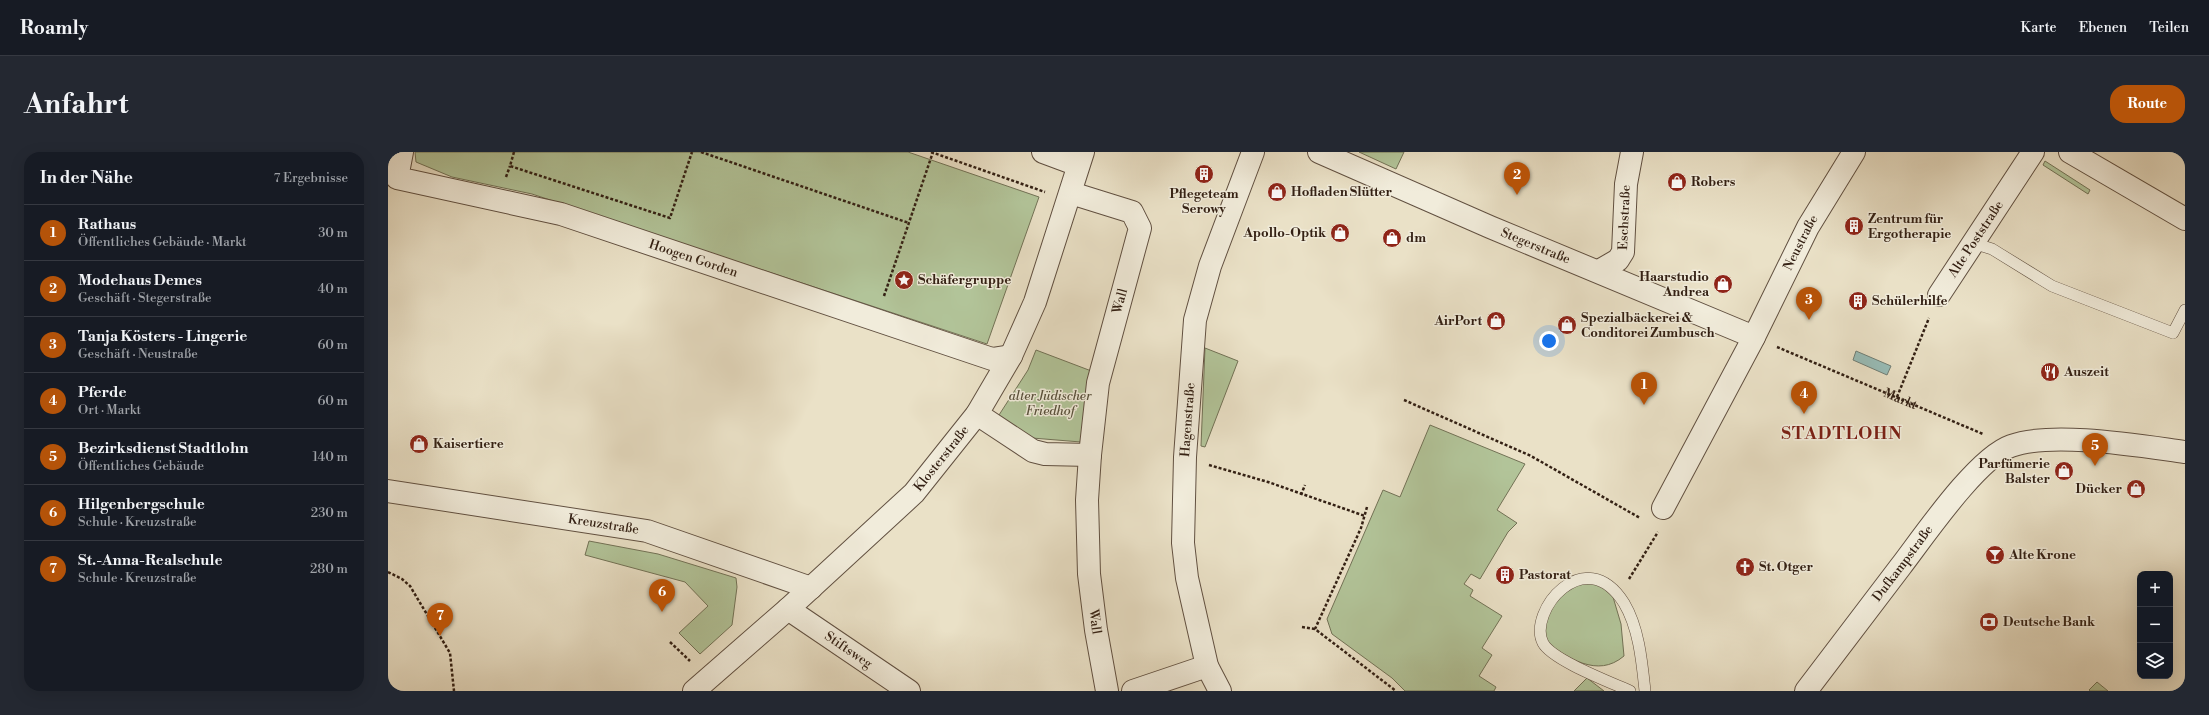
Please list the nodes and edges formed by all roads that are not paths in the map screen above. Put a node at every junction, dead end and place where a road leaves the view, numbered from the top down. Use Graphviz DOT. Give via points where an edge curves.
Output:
graph roads {
  1 [pos="402,152"];
  2 [pos="1253,152"];
  3 [pos="1319,152"];
  4 [pos="1632,152"];
  5 [pos="1854,152"];
  6 [pos="2033,152"];
  7 [pos="2070,152"];
  8 [pos="1066,157"];
  9 [pos="1071,192"];
  10 [pos="2185,219"];
  11 [pos="1973,243"];
  12 [pos="1599,272"];
  13 [pos="1938,295"];
  14 [pos="2185,310"];
  15 [pos="1754,337"];
  16 [pos="1011,356"];
  17 [pos="977,414"];
  18 [pos="2185,452"];
  19 [pos="1090,455"];
  20 [pos="388,491"];
  21 [pos="1663,508"];
  22 [pos="810,588"];
  23 [pos="788,609"];
  24 [pos="1207,666"];
  25 [pos="694,691"];
  26 [pos="909,691"];
  27 [pos="1107,691"];
  28 [pos="1133,691"];
  29 [pos="1220,691"];
  30 [pos="1630,691"];
  31 [pos="1645,691"];
  32 [pos="1806,691"];
  1 -- 16 [label="street, Hoogen Gorden" via="397,178 561,214 992,359"];
  2 -- 24 [label="street, Hagenstraße" via="1210,266 1195,320 1185,457 1184,550 1187,578"];
  3 -- 12 [label="street, Stegerstraße"];
  4 -- 12 [label="street, Eschstraße" via="1626,184 1623,252 1618,260"];
  5 -- 15 [label="street, Neustraße" via="1808,227"];
  6 -- 11 [label="street, Alte Poststraße"];
  7 -- 10 [label="street"];
  8 -- 9 [label="street, Klosterstraße"];
  9 -- 16 [label="street, Klosterstraße" via="1035,302"];
  9 -- 19 [label="street, Wall" via="1132,212 1140,228 1098,383"];
  11 -- 13 [label="street, Alte Poststraße"];
  11 -- 14 [label="lane" via="1992,249 2052,286 2173,333"];
  12 -- 15 [label="street, Stegerstraße"];
  15 -- 21 [label="street"];
  16 -- 17 [label="street, Klosterstraße"];
  17 -- 19 [label="street" via="1033,451 1046,454"];
  17 -- 22 [label="street, Klosterstraße" via="914,492"];
  18 -- 32 [label="street, Dufkampstraße" via="2124,444 2043,440 2011,446 1996,455 1964,485"];
  19 -- 27 [label="street, Wall" via="1087,500 1089,574"];
  20 -- 22 [label="street, Kreuzstraße" via="648,531"];
  22 -- 23 [label="street, Klosterstraße"];
  23 -- 25 [label="street, Klosterstraße"];
  23 -- 26 [label="street, Stiftsweg"];
  24 -- 28 [label="street"];
  24 -- 29 [label="street, Hagenstraße"];
  30 -- 31 [label="lane" via="1556,657 1543,643 1541,628 1546,611 1564,587 1580,578 1597,578 1612,588 1624,604 1634,626"];
}
